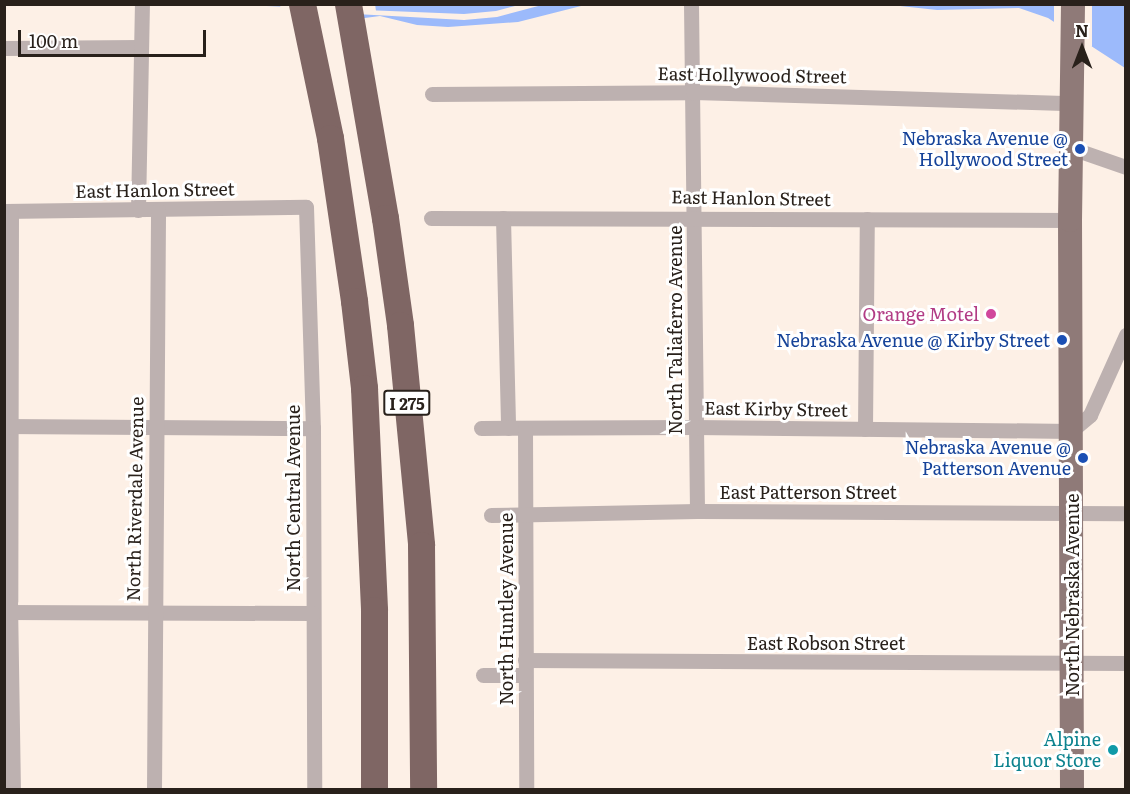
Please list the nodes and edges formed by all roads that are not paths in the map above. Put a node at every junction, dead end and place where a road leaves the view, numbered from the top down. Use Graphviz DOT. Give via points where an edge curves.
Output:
graph roads {
  1 [pos="142,4"];
  2 [pos="302,4"];
  3 [pos="348,4"];
  4 [pos="691,4"];
  5 [pos="1073,4"];
  6 [pos="140,47"];
  7 [pos="4,48"];
  8 [pos="693,92"];
  9 [pos="432,94"];
  10 [pos="1072,103"];
  11 [pos="1071,148"];
  12 [pos="1125,167"];
  13 [pos="306,207"];
  14 [pos="138,210"];
  15 [pos="158,210"];
  16 [pos="8,211"];
  17 [pos="694,217"];
  18 [pos="430,218"];
  19 [pos="503,218"];
  20 [pos="867,219"];
  21 [pos="1070,220"];
  22 [pos="1125,335"];
  23 [pos="1121,357"];
  24 [pos="8,426"];
  25 [pos="156,427"];
  26 [pos="694,427"];
  27 [pos="313,428"];
  28 [pos="481,428"];
  29 [pos="508,428"];
  30 [pos="525,428"];
  31 [pos="865,429"];
  32 [pos="1071,431"];
  33 [pos="697,511"];
  34 [pos="1125,513"];
  35 [pos="1072,514"];
  36 [pos="491,515"];
  37 [pos="524,515"];
  38 [pos="8,612"];
  39 [pos="154,612"];
  40 [pos="314,613"];
  41 [pos="1125,663"];
  42 [pos="1072,664"];
  43 [pos="525,668"];
  44 [pos="483,675"];
  45 [pos="13,789"];
  46 [pos="154,789"];
  47 [pos="314,789"];
  48 [pos="374,789"];
  49 [pos="423,789"];
  50 [pos="526,789"];
  51 [pos="1072,789"];
  1 -- 6 [label="street"];
  2 -- 48 [label="highway, I 275" via="330,138 364,388 374,610"];
  3 -- 49 [label="highway, I 275" via="400,325 421,545"];
  4 -- 8 [label="street, North Taliaferro Avenue"];
  5 -- 10 [label="main road, North Nebraska Avenue"];
  6 -- 7 [label="street"];
  6 -- 14 [label="street"];
  8 -- 9 [label="street, East Hollywood Street"];
  8 -- 10 [label="street, East Hollywood Street"];
  8 -- 17 [label="street, North Taliaferro Avenue"];
  10 -- 11 [label="main road, North Nebraska Avenue"];
  11 -- 12 [label="street"];
  11 -- 21 [label="main road, North Nebraska Avenue"];
  13 -- 15 [label="street, East Hanlon Street"];
  13 -- 27 [label="street, North Central Avenue"];
  14 -- 15 [label="street, East Hanlon Street"];
  14 -- 16 [label="street, East Hanlon Street"];
  15 -- 25 [label="street, North Riverdale Avenue"];
  16 -- 24 [label="street"];
  17 -- 19 [label="street, East Hanlon Street"];
  17 -- 20 [label="street, East Hanlon Street"];
  17 -- 26 [label="street, North Taliaferro Avenue"];
  18 -- 19 [label="street, East Hanlon Street"];
  19 -- 29 [label="street"];
  20 -- 21 [label="street, East Hanlon Street"];
  20 -- 31 [label="street"];
  21 -- 32 [label="main road, North Nebraska Avenue"];
  22 -- 23 [label="street"];
  23 -- 32 [label="street" via="1090,415"];
  24 -- 25 [label="street"];
  24 -- 38 [label="street"];
  25 -- 27 [label="street"];
  25 -- 39 [label="street, North Riverdale Avenue"];
  26 -- 30 [label="street, East Kirby Street"];
  26 -- 31 [label="street, East Kirby Street"];
  26 -- 33 [label="street, North Taliaferro Avenue"];
  27 -- 40 [label="street, North Central Avenue"];
  28 -- 29 [label="street, East Kirby Street"];
  29 -- 30 [label="street, East Kirby Street"];
  30 -- 37 [label="street, North Huntley Avenue"];
  31 -- 32 [label="street, East Kirby Street"];
  32 -- 35 [label="main road, North Nebraska Avenue"];
  33 -- 35 [label="street, East Patterson Street"];
  33 -- 37 [label="street, East Patterson Street"];
  34 -- 35 [label="street, East Patterson Street"];
  35 -- 42 [label="main road, North Nebraska Avenue"];
  36 -- 37 [label="street, East Patterson Street"];
  37 -- 43 [label="street, North Huntley Avenue"];
  38 -- 39 [label="street"];
  38 -- 45 [label="street"];
  39 -- 40 [label="street"];
  39 -- 46 [label="street, North Riverdale Avenue"];
  40 -- 47 [label="street, North Central Avenue"];
  41 -- 42 [label="street, East Robson Street"];
  42 -- 43 [label="street, East Robson Street"];
  42 -- 51 [label="main road, North Nebraska Avenue"];
  43 -- 44 [label="street, East Robson Street"];
  43 -- 50 [label="street, North Huntley Avenue"];
}
